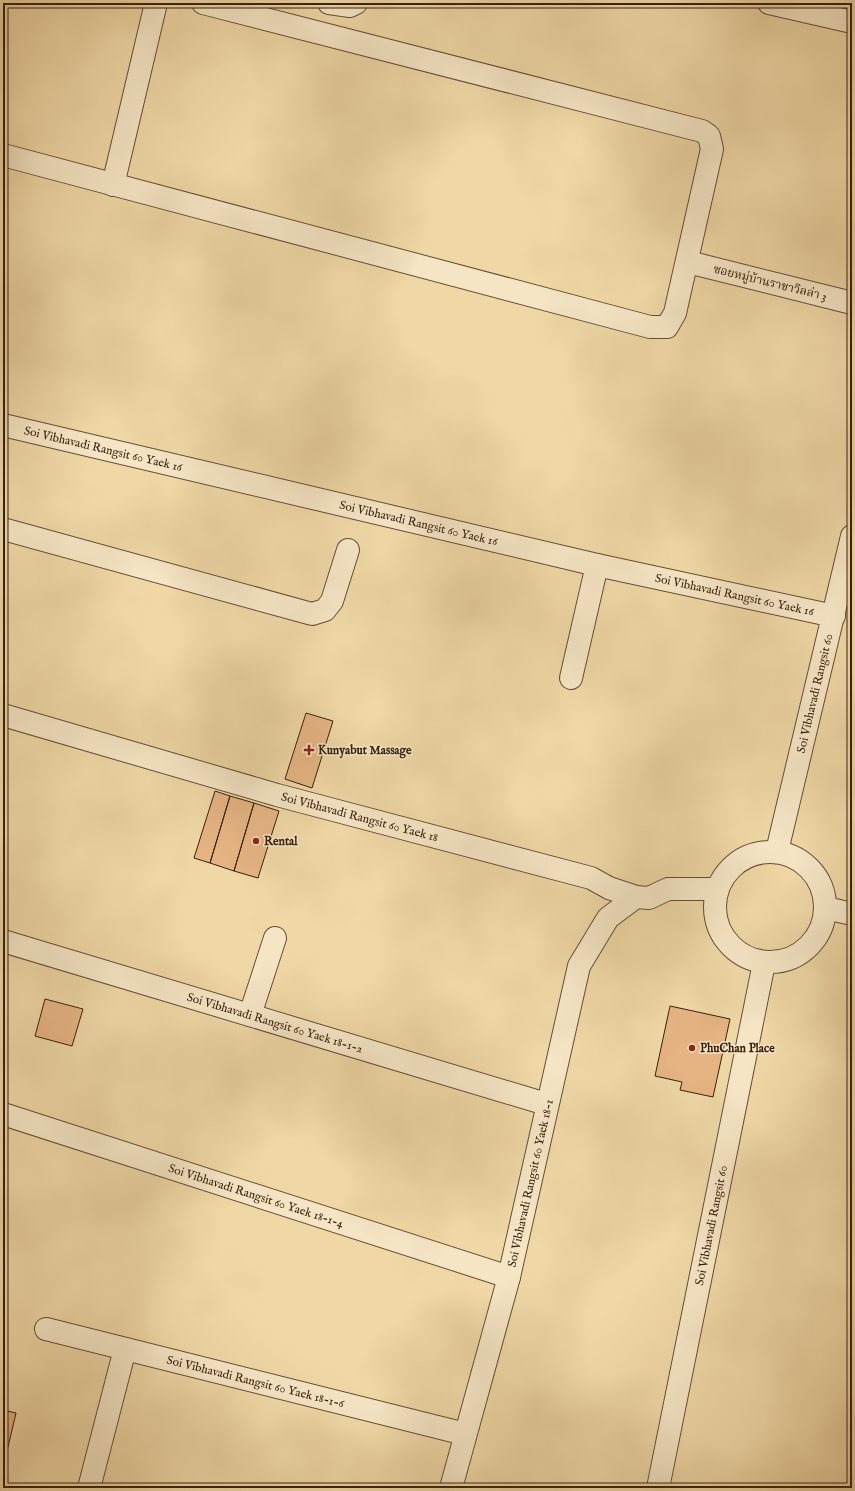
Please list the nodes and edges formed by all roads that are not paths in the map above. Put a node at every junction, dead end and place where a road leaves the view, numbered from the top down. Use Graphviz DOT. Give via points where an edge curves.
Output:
graph roads {
  1 [pos="156,3"];
  2 [pos="203,3"];
  3 [pos="329,3"];
  4 [pos="356,3"];
  5 [pos="769,3"];
  6 [pos="852,22"];
  7 [pos="3,155"];
  8 [pos="113,185"];
  9 [pos="688,262"];
  10 [pos="852,303"];
  11 [pos="3,425"];
  12 [pos="3,529"];
  13 [pos="852,536"];
  14 [pos="348,550"];
  15 [pos="597,565"];
  16 [pos="834,616"];
  17 [pos="571,678"];
  18 [pos="3,715"];
  19 [pos="777,851"];
  20 [pos="718,889"];
  21 [pos="636,897"];
  22 [pos="826,908"];
  23 [pos="852,914"];
  24 [pos="275,938"];
  25 [pos="3,941"];
  26 [pos="764,962"];
  27 [pos="250,1015"];
  28 [pos="546,1104"];
  29 [pos="3,1114"];
  30 [pos="509,1277"];
  31 [pos="46,1329"];
  32 [pos="125,1349"];
  33 [pos="465,1434"];
  34 [pos="89,1488"];
  35 [pos="451,1488"];
  36 [pos="658,1488"];
  1 -- 8 [label="street"];
  2 -- 9 [label="street" via="702,131 709,136 712,149"];
  3 -- 4 [label="street" via="350,6"];
  5 -- 6 [label="street"];
  7 -- 8 [label="street"];
  8 -- 9 [label="street" via="650,327 667,327 675,313"];
  9 -- 10 [label="street, ซอยหมู่บ้านราชาวิลล่า 3"];
  11 -- 15 [label="street, Soi Vibhavadi Rangsit 60 Yaek 16"];
  12 -- 14 [label="street" via="312,614 325,610 332,601"];
  13 -- 16 [label="street, Soi Vibhavadi Rangsit 60"];
  15 -- 16 [label="street, Soi Vibhavadi Rangsit 60 Yaek 16"];
  15 -- 17 [label="street"];
  16 -- 19 [label="street, Soi Vibhavadi Rangsit 60"];
  18 -- 21 [label="street, Soi Vibhavadi Rangsit 60 Yaek 18" via="284,797 591,878"];
  19 -- 20 [label="street" via="758,852 741,859 727,872"];
  19 -- 22 [label="street" via="792,856 806,865 817,877 824,892"];
  20 -- 21 [label="street, Soi Vibhavadi Rangsit 60 Yaek 18" via="668,889 649,898"];
  20 -- 26 [label="street" via="714,905 716,922 723,937 734,950 748,958"];
  21 -- 28 [label="street, Soi Vibhavadi Rangsit 60 Yaek 18-1" via="608,918 578,966"];
  22 -- 23 [label="street"];
  22 -- 26 [label="street" via="822,926 809,946 799,954 782,961"];
  24 -- 27 [label="street"];
  25 -- 27 [label="street, Soi Vibhavadi Rangsit 60 Yaek 18-1-2"];
  26 -- 36 [label="street, Soi Vibhavadi Rangsit 60"];
  27 -- 28 [label="street, Soi Vibhavadi Rangsit 60 Yaek 18-1-2"];
  28 -- 30 [label="street, Soi Vibhavadi Rangsit 60 Yaek 18-1"];
  29 -- 30 [label="street, Soi Vibhavadi Rangsit 60 Yaek 18-1-4"];
  30 -- 33 [label="street, Soi Vibhavadi Rangsit 60 Yaek 18-1"];
  31 -- 32 [label="street, Soi Vibhavadi Rangsit 60 Yaek 18-1-6"];
  32 -- 33 [label="street, Soi Vibhavadi Rangsit 60 Yaek 18-1-6"];
  32 -- 34 [label="street"];
  33 -- 35 [label="street, Soi Vibhavadi Rangsit 60 Yaek 18-1"];
}
